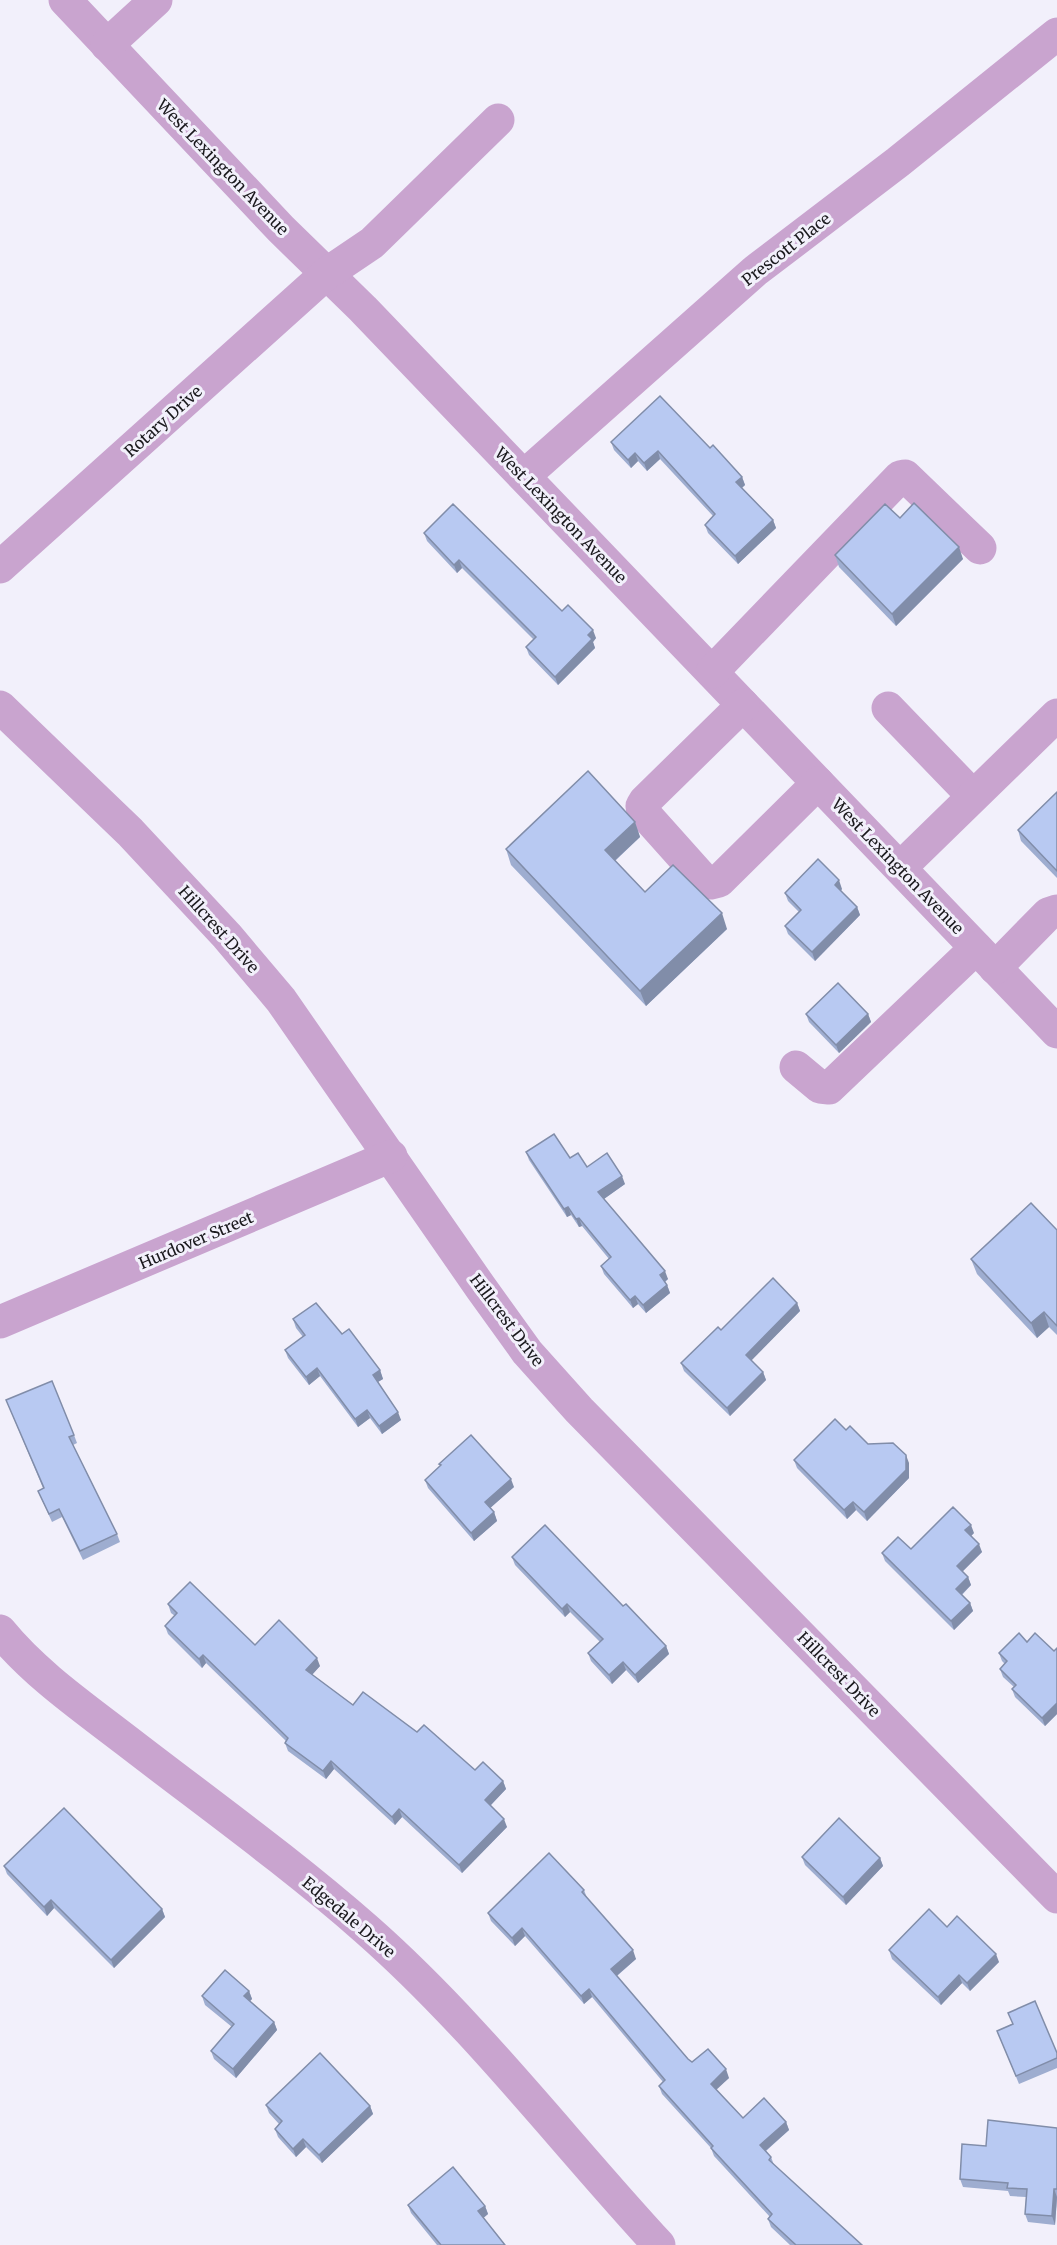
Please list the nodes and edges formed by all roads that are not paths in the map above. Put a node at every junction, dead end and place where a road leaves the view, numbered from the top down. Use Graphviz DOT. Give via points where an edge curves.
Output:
graph roads {
  1 [pos="65,0"];
  2 [pos="156,0"];
  3 [pos="1057,34"];
  4 [pos="107,45"];
  5 [pos="498,120"];
  6 [pos="326,274"];
  7 [pos="524,476"];
  8 [pos="980,548"];
  9 [pos="0,567"];
  10 [pos="712,672"];
  11 [pos="743,705"];
  12 [pos="0,707"];
  13 [pos="888,708"];
  14 [pos="1057,715"];
  15 [pos="818,783"];
  16 [pos="973,796"];
  17 [pos="900,868"];
  18 [pos="1057,911"];
  19 [pos="986,958"];
  20 [pos="1057,1032"];
  21 [pos="796,1067"];
  22 [pos="391,1156"];
  23 [pos="0,1322"];
  24 [pos="0,1631"];
  25 [pos="1057,1897"];
  26 [pos="660,2245"];
  1 -- 4 [label="street, West Lexington Avenue"];
  2 -- 4 [label="street"];
  3 -- 7 [label="street, Prescott Place" via="755,272"];
  4 -- 6 [label="street, West Lexington Avenue"];
  5 -- 6 [label="street, Rotary Drive" via="372,243"];
  6 -- 7 [label="street, West Lexington Avenue"];
  6 -- 9 [label="street, Rotary Drive"];
  7 -- 10 [label="street, West Lexington Avenue"];
  8 -- 10 [label="street" via="905,476 900,477"];
  10 -- 11 [label="street, West Lexington Avenue"];
  11 -- 15 [label="street, West Lexington Avenue"];
  11 -- 15 [label="street" via="642,806 643,812 702,878 711,883 719,881"];
  12 -- 22 [label="street, Hillcrest Drive" via="130,832 227,936 281,1000"];
  13 -- 16 [label="street"];
  14 -- 16 [label="street"];
  15 -- 17 [label="street, West Lexington Avenue"];
  16 -- 17 [label="street"];
  17 -- 19 [label="street, West Lexington Avenue"];
  18 -- 19 [label="street" via="1047,914"];
  19 -- 20 [label="street, West Lexington Avenue"];
  19 -- 21 [label="street" via="829,1088 820,1088"];
  22 -- 23 [label="street, Hurdover Street"];
  22 -- 25 [label="street, Hillcrest Drive" via="527,1352 579,1410"];
  24 -- 26 [label="street, Edgedale Drive" via="18,1653 71,1697 365,1928 488,2050"];
}
